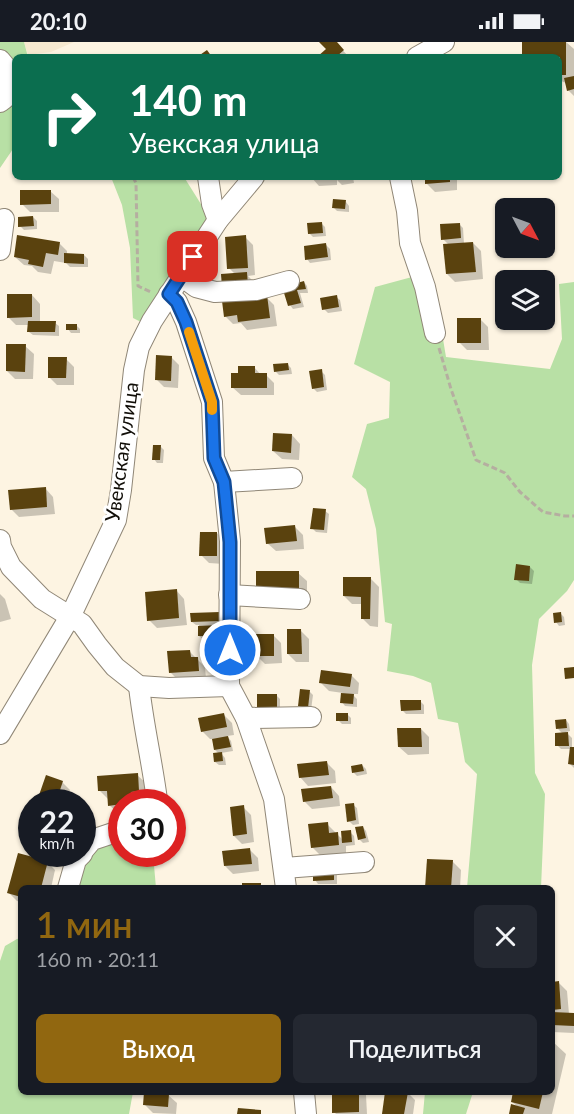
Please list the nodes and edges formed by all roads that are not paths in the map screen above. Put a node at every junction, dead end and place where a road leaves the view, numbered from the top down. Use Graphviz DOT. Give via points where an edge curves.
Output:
graph roads {
  1 [pos="444,42"];
  2 [pos="422,54"];
  3 [pos="0,60"];
  4 [pos="0,102"];
  5 [pos="208,180"];
  6 [pos="251,180"];
  7 [pos="401,180"];
  8 [pos="3,219"];
  9 [pos="218,220"];
  10 [pos="0,250"];
  11 [pos="181,276"];
  12 [pos="289,281"];
  13 [pos="169,294"];
  14 [pos="435,333"];
  15 [pos="292,478"];
  16 [pos="224,482"];
  17 [pos="0,540"];
  18 [pos="230,595"];
  19 [pos="300,599"];
  20 [pos="71,615"];
  21 [pos="139,686"];
  22 [pos="229,686"];
  23 [pos="311,717"];
  24 [pos="246,718"];
  25 [pos="0,734"];
  26 [pos="155,789"];
  27 [pos="364,862"];
  28 [pos="74,867"];
  29 [pos="284,868"];
  30 [pos="69,885"];
  31 [pos="286,885"];
  32 [pos="304,1095"];
  33 [pos="306,1114"];
  1 -- 2 [label="street"];
  3 -- 4 [label="street" via="5,66 4,99"];
  5 -- 9 [label="street"];
  6 -- 9 [label="street, Увекская улица"];
  7 -- 14 [label="street" via="410,243"];
  8 -- 10 [label="street"];
  9 -- 11 [label="street, Увекская улица"];
  11 -- 12 [label="street" via="196,287 215,292 256,290"];
  11 -- 13 [label="street, Увекская улица"];
  13 -- 16 [label="street" via="186,322 212,402 214,458"];
  13 -- 20 [label="street, Увекская улица" via="139,347 116,520"];
  15 -- 16 [label="street"];
  16 -- 18 [label="street"];
  17 -- 20 [label="street" via="11,567 42,599"];
  18 -- 19 [label="street"];
  18 -- 22 [label="street"];
  20 -- 21 [label="street" via="115,667"];
  20 -- 25 [label="street, Увекская улица"];
  21 -- 22 [label="street"];
  21 -- 26 [label="street"];
  22 -- 24 [label="street"];
  23 -- 24 [label="street"];
  24 -- 29 [label="street" via="274,799"];
  27 -- 29 [label="street"];
  28 -- 30 [label="street"];
  29 -- 31 [label="street"];
  32 -- 33 [label="street"];
}
